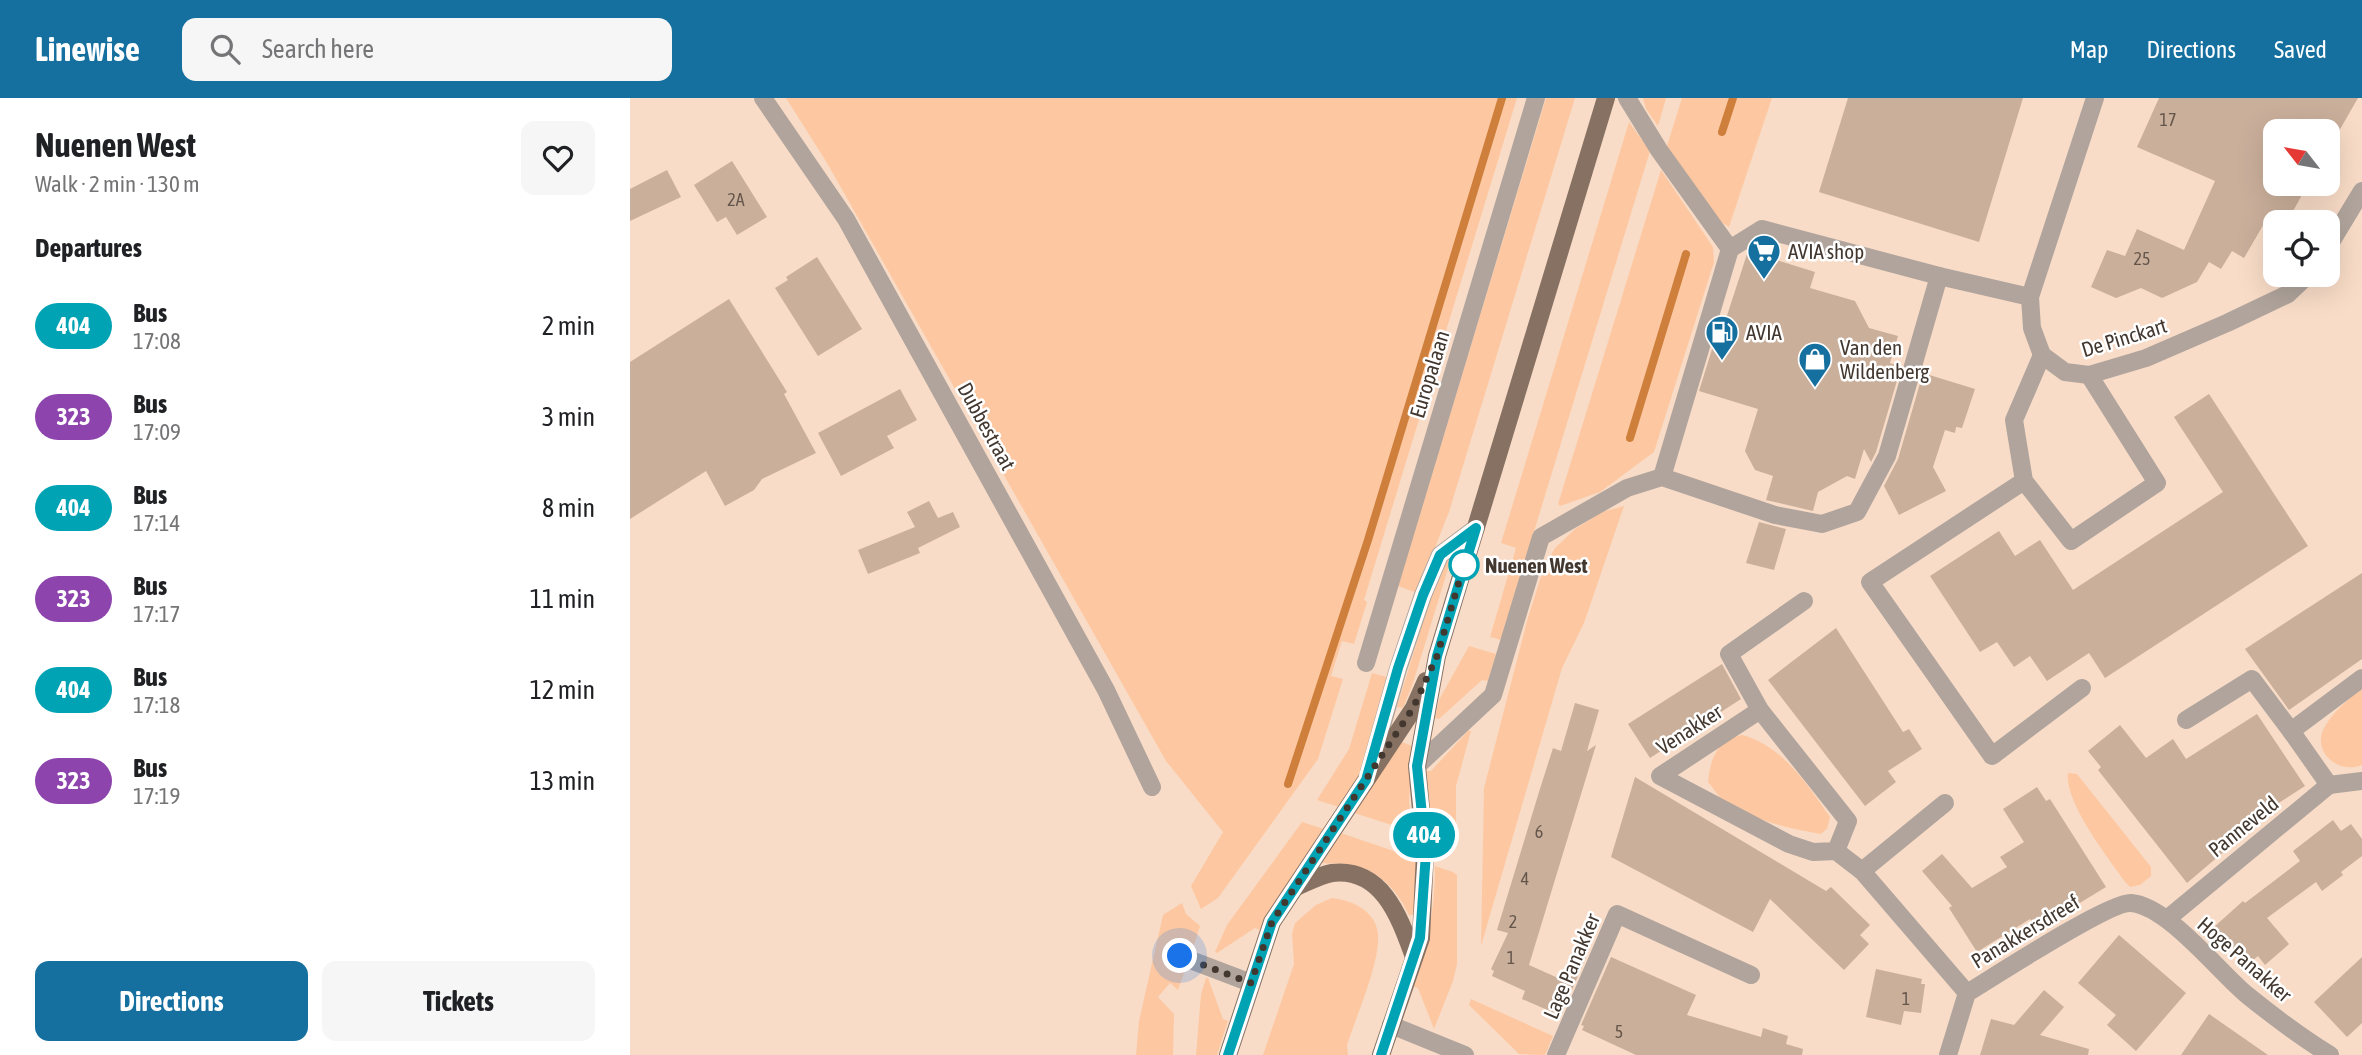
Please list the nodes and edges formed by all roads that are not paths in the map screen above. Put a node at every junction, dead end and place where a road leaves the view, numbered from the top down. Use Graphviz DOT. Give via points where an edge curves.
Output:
graph roads {
  1 [pos="762,98"];
  2 [pos="1536,98"];
  3 [pos="1606,98"];
  4 [pos="1627,98"];
  5 [pos="2095,98"];
  6 [pos="2362,191"];
  7 [pos="2340,227"];
  8 [pos="1730,249"];
  9 [pos="1939,276"];
  10 [pos="2295,287"];
  11 [pos="2030,297"];
  12 [pos="2042,355"];
  13 [pos="2089,375"];
  14 [pos="1662,477"];
  15 [pos="2024,481"];
  16 [pos="1476,528"];
  17 [pos="1804,601"];
  18 [pos="1437,656"];
  19 [pos="1366,663"];
  20 [pos="2362,678"];
  21 [pos="2082,688"];
  22 [pos="1760,710"];
  23 [pos="2186,720"];
  24 [pos="2291,731"];
  25 [pos="1417,766"];
  26 [pos="1366,780"];
  27 [pos="2362,781"];
  28 [pos="2329,785"];
  29 [pos="1152,787"];
  30 [pos="1945,803"];
  31 [pos="1836,850"];
  32 [pos="1862,872"];
  33 [pos="1293,889"];
  34 [pos="2129,902"];
  35 [pos="2167,919"];
  36 [pos="1180,956"];
  37 [pos="1414,957"];
  38 [pos="1751,975"];
  39 [pos="1251,983"];
  40 [pos="1967,993"];
  41 [pos="1391,1025"];
  42 [pos="1228,1055"];
  43 [pos="1381,1055"];
  44 [pos="1465,1055"];
  45 [pos="1556,1055"];
  46 [pos="1948,1055"];
  47 [pos="2330,1055"];
  1 -- 29 [label="street, Dubbestraat" via="846,219 1106,690"];
  2 -- 19 [label="street, Europalaan"];
  3 -- 16 [label="main road"];
  4 -- 8 [label="street"];
  5 -- 11 [label="street"];
  6 -- 7 [label="street"];
  8 -- 9 [label="street" via="1762,229"];
  8 -- 14 [label="street"];
  9 -- 11 [label="street"];
  9 -- 14 [label="street" via="1886,456 1857,512 1822,524 1776,515"];
  10 -- 13 [label="street, De Pinckart" via="2146,358"];
  11 -- 12 [label="street" via="2032,328"];
  12 -- 13 [label="street, De Pinckart" via="2065,372"];
  12 -- 15 [label="street" via="2014,420"];
  13 -- 15 [label="street" via="2157,483 2071,541"];
  14 -- 25 [label="street" via="1628,488 1541,537 1493,695"];
  15 -- 21 [label="street" via="1870,582 1992,756"];
  16 -- 18 [label="main road"];
  16 -- 26 [label="street" via="1440,555 1398,668"];
  17 -- 22 [label="street" via="1729,654"];
  18 -- 25 [label="main road"];
  18 -- 26 [label="main road" via="1413,708"];
  20 -- 24 [label="street"];
  22 -- 31 [label="street" via="1848,821"];
  22 -- 31 [label="street, Venakker" via="1660,776 1790,844 1812,852"];
  23 -- 24 [label="street" via="2252,679"];
  24 -- 28 [label="street"];
  25 -- 37 [label="main road" via="1426,853 1420,938"];
  26 -- 33 [label="main road"];
  27 -- 28 [label="street"];
  28 -- 35 [label="street, Panneveld"];
  30 -- 32 [label="street"];
  31 -- 32 [label="street"];
  32 -- 40 [label="street"];
  33 -- 37 [label="main road" via="1331,873 1372,882 1394,907"];
  33 -- 39 [label="main road" via="1272,922"];
  34 -- 35 [label="street, Hoge Panakker"];
  34 -- 40 [label="street, Panakkersdreef" via="2101,913"];
  35 -- 47 [label="street, Hoge Panakker" via="2245,994"];
  36 -- 39 [label="street"];
  37 -- 41 [label="main road"];
  38 -- 45 [label="street, Lage Panakker" via="1617,914"];
  39 -- 42 [label="main road"];
  40 -- 46 [label="street, Panakkersdreef"];
  41 -- 43 [label="main road"];
  41 -- 44 [label="street"];
}
